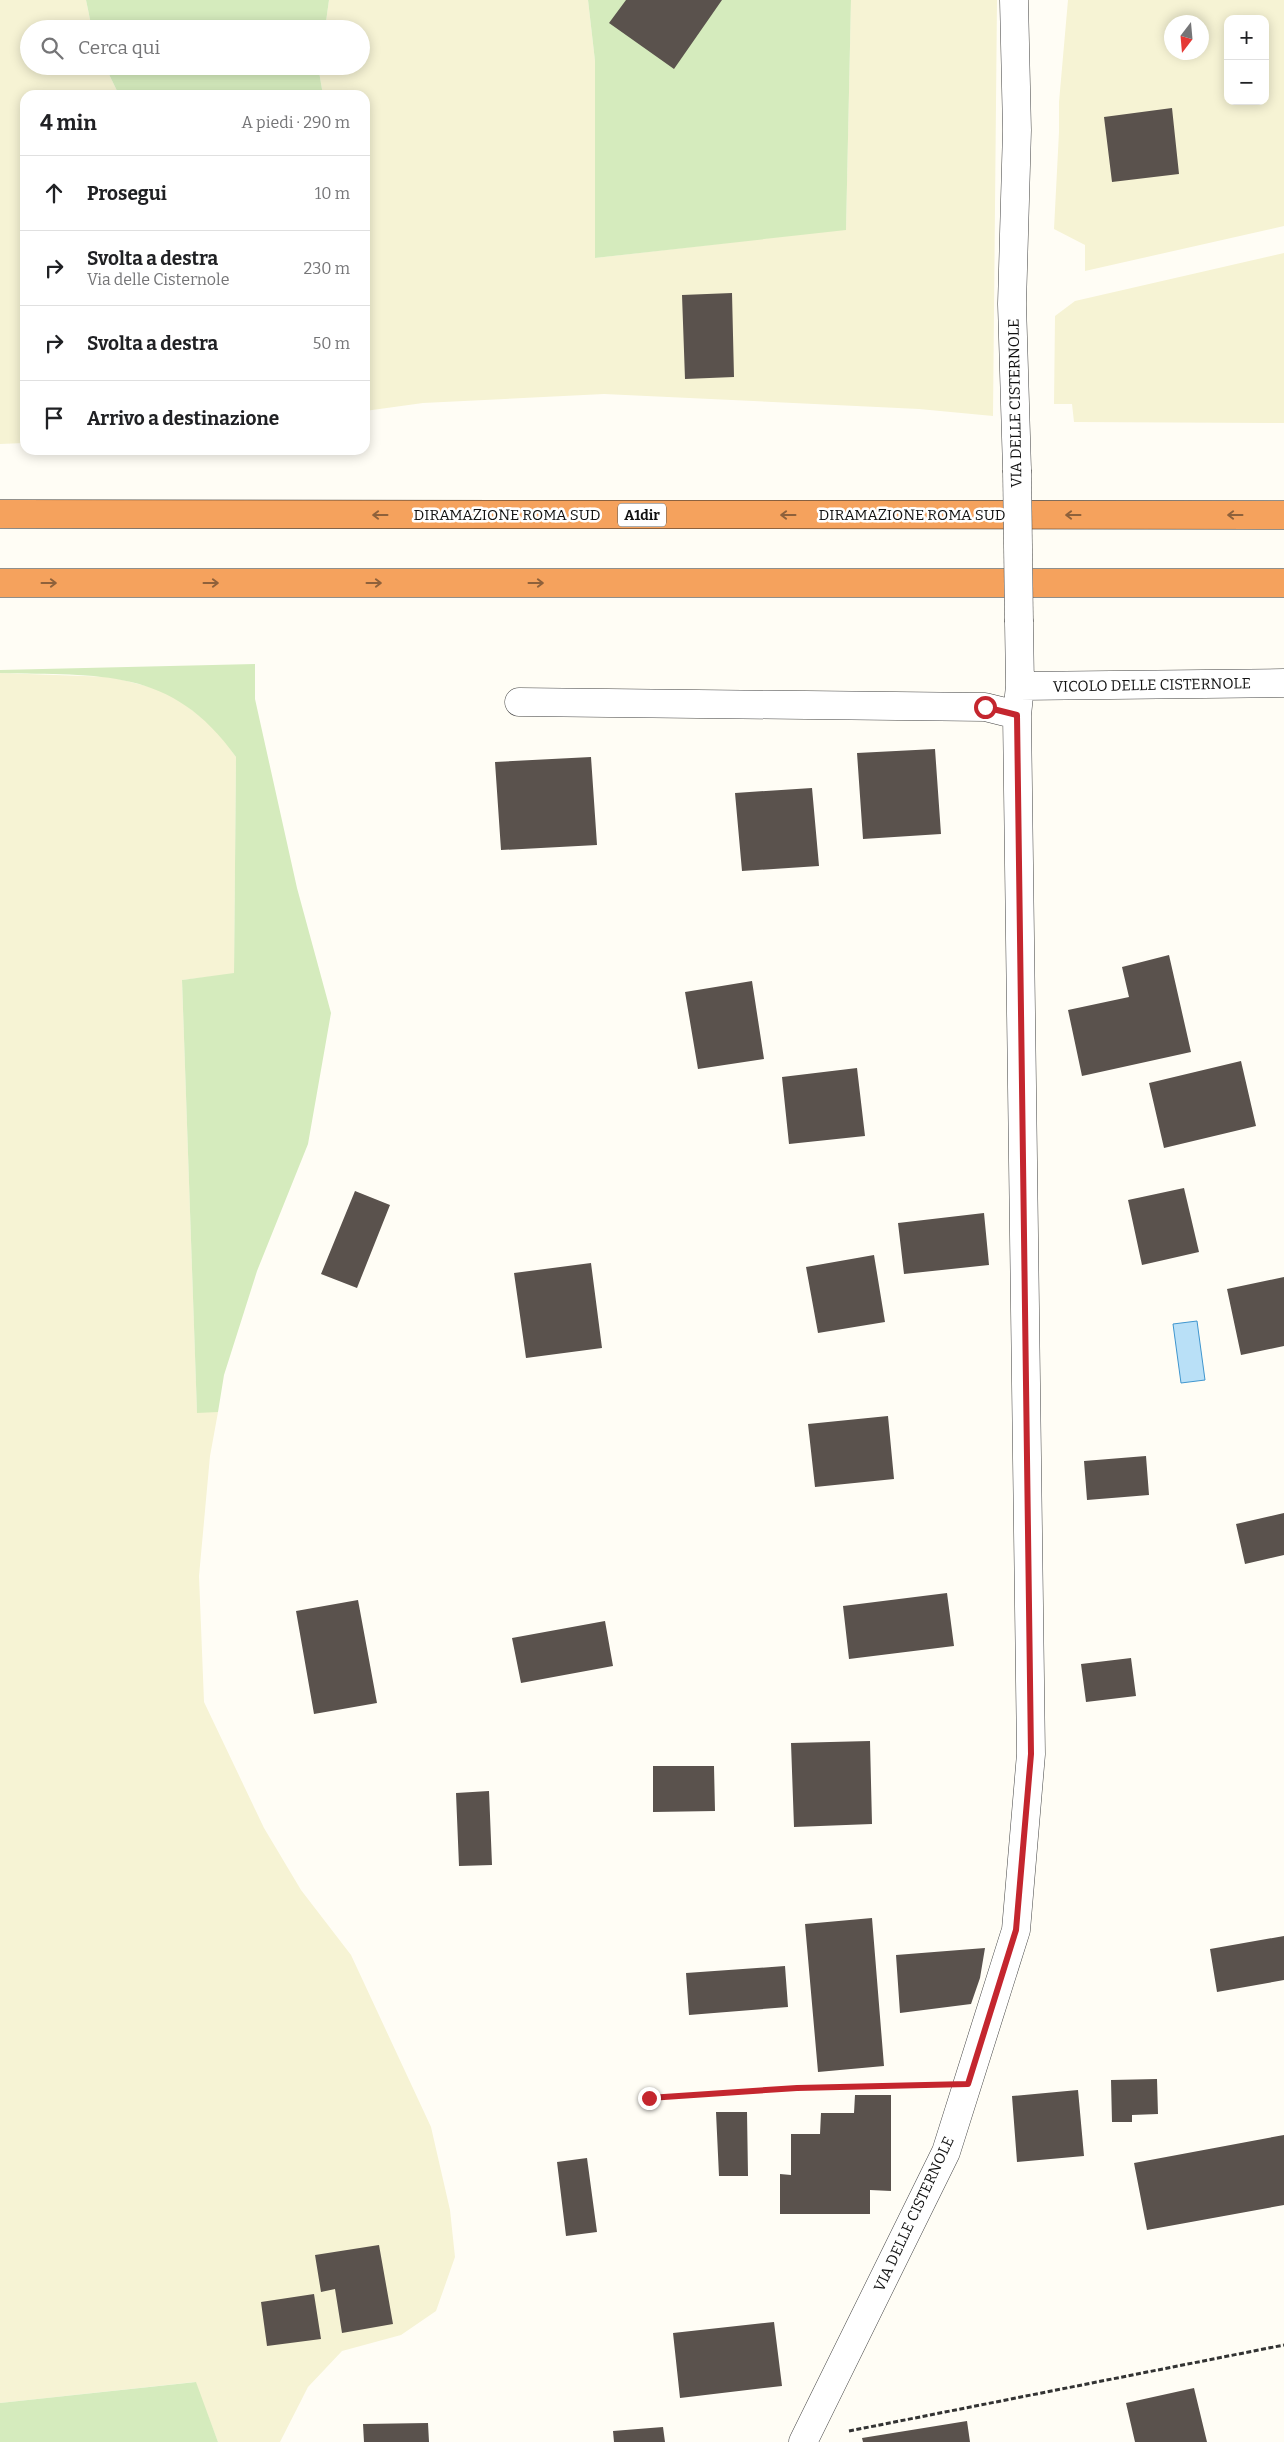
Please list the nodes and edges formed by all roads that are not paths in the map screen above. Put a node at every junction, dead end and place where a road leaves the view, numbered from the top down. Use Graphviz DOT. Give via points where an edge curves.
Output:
graph roads {
  1 [pos="1014,0"];
  2 [pos="0,514"];
  3 [pos="1284,515"];
  4 [pos="0,583"];
  5 [pos="1284,583"];
  6 [pos="1284,683"];
  7 [pos="1020,686"];
  8 [pos="519,702"];
  9 [pos="1017,715"];
  10 [pos="803,2441"];
  1 -- 7 [label="street, VIA DELLE CISTERNOLE, bridge" via="1017,130 1012,304"];
  3 -- 2 [label="highway, DIRAMAZIONE ROMA SUD / A1dir, one-way"];
  4 -- 5 [label="highway, one-way"];
  6 -- 7 [label="street, VICOLO DELLE CISTERNOLE"];
  7 -- 9 [label="street, VIA DELLE CISTERNOLE"];
  8 -- 9 [label="street" via="985,707"];
  9 -- 10 [label="street, VIA DELLE CISTERNOLE" via="1031,1754 1016,1930 946,2152"];
}
